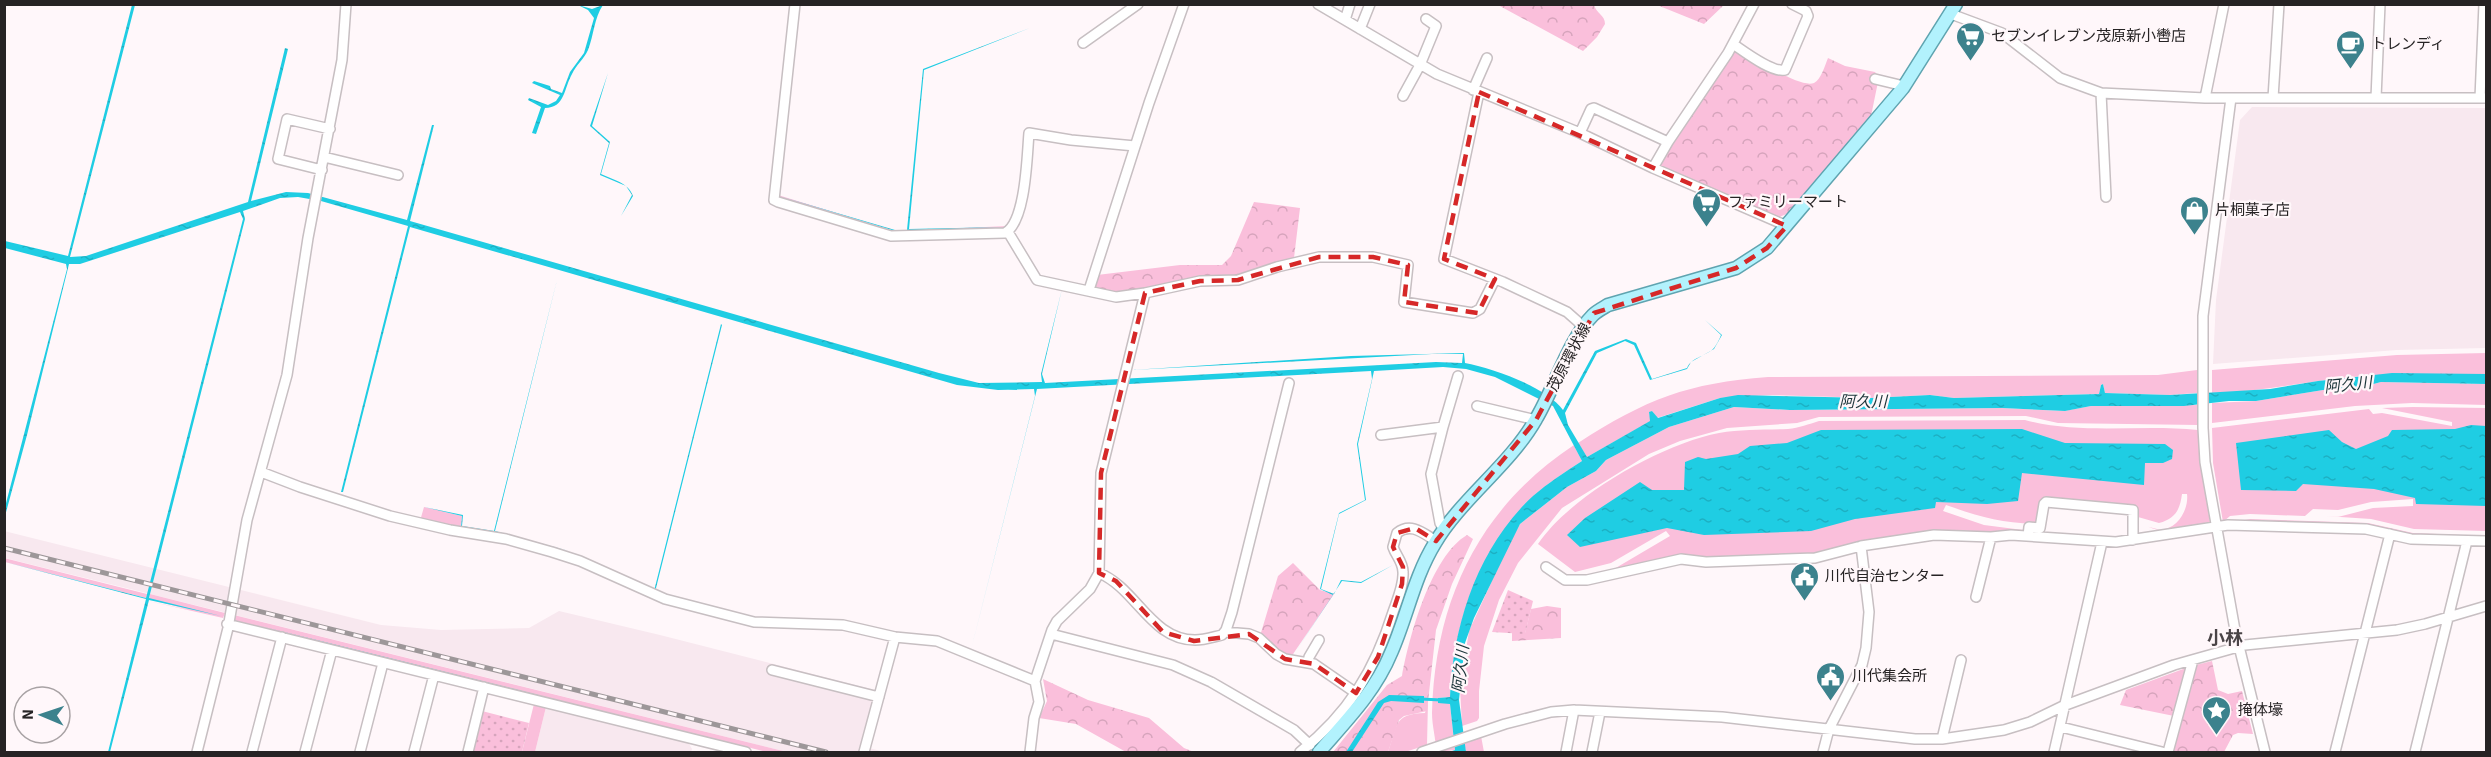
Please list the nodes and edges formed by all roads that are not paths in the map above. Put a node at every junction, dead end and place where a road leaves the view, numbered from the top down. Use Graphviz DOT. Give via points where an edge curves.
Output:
graph roads {
  1 [pos="346,4"];
  2 [pos="795,4"];
  3 [pos="1138,4"];
  4 [pos="1184,4"];
  5 [pos="1350,4"];
  6 [pos="1370,4"];
  7 [pos="1754,4"];
  8 [pos="1792,4"];
  9 [pos="2224,4"];
  10 [pos="2279,4"];
  11 [pos="2380,4"];
  12 [pos="2484,4"];
  13 [pos="1323,6"];
  14 [pos="1954,9"];
  15 [pos="1426,19"];
  16 [pos="1345,20"];
  17 [pos="1360,29"];
  18 [pos="1083,43"];
  19 [pos="1733,44"];
  20 [pos="1487,58"];
  21 [pos="1420,65"];
  22 [pos="1875,79"];
  23 [pos="1904,86"];
  24 [pos="1476,91"];
  25 [pos="2101,93"];
  26 [pos="1402,96"];
  27 [pos="2205,98"];
  28 [pos="2230,98"];
  29 [pos="2273,98"];
  30 [pos="2376,98"];
  31 [pos="2483,98"];
  32 [pos="330,129"];
  33 [pos="1580,133"];
  34 [pos="1668,141"];
  35 [pos="1135,146"];
  36 [pos="324,158"];
  37 [pos="1653,168"];
  38 [pos="322,170"];
  39 [pos="398,176"];
  40 [pos="2106,197"];
  41 [pos="1787,226"];
  42 [pos="1008,232"];
  43 [pos="1495,279"];
  44 [pos="1089,290"];
  45 [pos="1145,293"];
  46 [pos="1584,327"];
  47 [pos="1458,376"];
  48 [pos="1289,383"];
  49 [pos="1477,406"];
  50 [pos="1536,420"];
  51 [pos="1443,427"];
  52 [pos="1381,435"];
  53 [pos="261,472"];
  54 [pos="2216,526"];
  55 [pos="1444,530"];
  56 [pos="2390,534"];
  57 [pos="2028,536"];
  58 [pos="1991,537"];
  59 [pos="2133,540"];
  60 [pos="2467,541"];
  61 [pos="2487,541"];
  62 [pos="1436,542"];
  63 [pos="2103,542"];
  64 [pos="1861,546"];
  65 [pos="1546,567"];
  66 [pos="1099,573"];
  67 [pos="1976,597"];
  68 [pos="2487,606"];
  69 [pos="2448,617"];
  70 [pos="228,624"];
  71 [pos="1225,632"];
  72 [pos="2365,632"];
  73 [pos="1051,634"];
  74 [pos="282,637"];
  75 [pos="895,637"];
  76 [pos="1319,640"];
  77 [pos="2239,646"];
  78 [pos="332,650"];
  79 [pos="1961,660"];
  80 [pos="2193,660"];
  81 [pos="1309,662"];
  82 [pos="383,663"];
  83 [pos="772,670"];
  84 [pos="434,675"];
  85 [pos="1035,681"];
  86 [pos="484,687"];
  87 [pos="1356,693"];
  88 [pos="879,697"];
  89 [pos="2063,706"];
  90 [pos="1574,710"];
  91 [pos="1600,712"];
  92 [pos="2061,727"];
  93 [pos="1829,729"];
  94 [pos="1942,739"];
  95 [pos="701,741"];
  96 [pos="1316,750"];
  97 [pos="197,753"];
  98 [pos="252,753"];
  99 [pos="305,753"];
  100 [pos="360,753"];
  101 [pos="414,753"];
  102 [pos="468,753"];
  103 [pos="698,753"];
  104 [pos="746,753"];
  105 [pos="864,753"];
  106 [pos="1030,753"];
  107 [pos="1300,753"];
  108 [pos="1422,753"];
  109 [pos="1566,753"];
  110 [pos="1592,753"];
  111 [pos="1823,753"];
  112 [pos="2054,753"];
  113 [pos="2162,753"];
  114 [pos="2168,753"];
  115 [pos="2265,753"];
  116 [pos="2335,753"];
  117 [pos="2415,753"];
  1 -- 32 [label="street" via="342,60"];
  2 -- 42 [label="street" via="774,200 891,236"];
  3 -- 18 [label="street"];
  4 -- 35 [label="street"];
  5 -- 16 [label="street"];
  6 -- 17 [label="street"];
  7 -- 19 [label="street"];
  8 -- 19 [label="street" via="1808,16 1785,70 1771,68"];
  9 -- 27 [label="street"];
  10 -- 29 [label="street"];
  11 -- 30 [label="street"];
  12 -- 31 [label="street"];
  13 -- 16 [label="street"];
  14 -- 23 [label="main road, 茂原環状線"];
  14 -- 25 [label="street" via="2002,33 2060,78"];
  15 -- 21 [label="street" via="1436,26"];
  16 -- 17 [label="street"];
  17 -- 21 [label="street"];
  19 -- 34 [label="street"];
  20 -- 24 [label="street"];
  21 -- 24 [label="street"];
  21 -- 26 [label="street"];
  22 -- 23 [label="street"];
  23 -- 41 [label="main road, 茂原環状線"];
  24 -- 33 [label="street"];
  24 -- 43 [label="street" via="1444,259"];
  25 -- 27 [label="street"];
  25 -- 40 [label="street"];
  27 -- 28 [label="street"];
  28 -- 29 [label="street"];
  28 -- 54 [label="street" via="2205,288 2202,370 2205,462"];
  29 -- 30 [label="street"];
  30 -- 31 [label="street"];
  32 -- 36 [label="street"];
  32 -- 38 [label="street" via="288,119 278,159"];
  33 -- 34 [label="street" via="1594,108"];
  33 -- 37 [label="street"];
  34 -- 37 [label="street"];
  35 -- 42 [label="street" via="1029,133 1022,202"];
  35 -- 44 [label="street"];
  36 -- 38 [label="street"];
  36 -- 39 [label="street"];
  37 -- 41 [label="street"];
  38 -- 53 [label="street" via="287,375"];
  41 -- 46 [label="main road, 茂原環状線" via="1767,248 1736,268 1608,305"];
  42 -- 44 [label="street" via="1035,278"];
  43 -- 45 [label="street" via="1480,309 1473,312 1404,302 1408,265 1373,257 1319,257 1238,280 1200,282"];
  43 -- 46 [label="street" via="1567,312"];
  44 -- 45 [label="street" via="1121,297"];
  45 -- 66 [label="street" via="1101,473"];
  46 -- 50 [label="main road, 茂原環状線"];
  47 -- 51 [label="street"];
  48 -- 71 [label="street"];
  49 -- 50 [label="street"];
  50 -- 55 [label="main road, 茂原環状線" via="1514,451"];
  51 -- 52 [label="street"];
  51 -- 55 [label="street" via="1431,474"];
  53 -- 70 [label="street" via="244,531"];
  53 -- 75 [label="street" via="390,516 506,539 576,560 657,597 746,620 843,625"];
  54 -- 56 [label="street" via="2309,526"];
  54 -- 59 [label="street"];
  54 -- 77 [label="street"];
  55 -- 62 [label="main road, 茂原環状線"];
  56 -- 60 [label="street" via="2426,541"];
  56 -- 72 [label="street"];
  57 -- 58 [label="street"];
  57 -- 59 [label="street" via="2029,527 2040,528 2046,502 2133,510"];
  57 -- 63 [label="street"];
  58 -- 64 [label="street" via="1934,535"];
  58 -- 67 [label="street"];
  59 -- 63 [label="street"];
  60 -- 61 [label="street"];
  60 -- 69 [label="street"];
  62 -- 87 [label="street" via="1415,528 1397,533 1393,547 1403,567 1402,584 1378,657"];
  62 -- 96 [label="main road, 茂原環状線" via="1383,670 1362,703"];
  63 -- 89 [label="street"];
  64 -- 65 [label="street" via="1815,558 1706,562 1681,559 1587,580 1565,580"];
  64 -- 93 [label="street" via="1869,612 1866,648 1862,665"];
  66 -- 71 [label="street" via="1116,581 1163,632 1194,640"];
  66 -- 73 [label="street" via="1090,590 1057,621"];
  68 -- 69 [label="street"];
  69 -- 72 [label="street" via="2397,630"];
  69 -- 117 [label="street"];
  70 -- 74 [label="street"];
  70 -- 97 [label="street"];
  71 -- 81 [label="street" via="1249,634 1285,659"];
  72 -- 77 [label="street"];
  72 -- 116 [label="street"];
  73 -- 85 [label="street"];
  73 -- 96 [label="street" via="1173,665 1211,682 1294,730"];
  74 -- 78 [label="street"];
  74 -- 98 [label="street"];
  75 -- 85 [label="street" via="937,641"];
  75 -- 88 [label="street"];
  76 -- 81 [label="street"];
  77 -- 80 [label="street"];
  77 -- 115 [label="street"];
  78 -- 82 [label="street"];
  78 -- 99 [label="street"];
  79 -- 94 [label="street"];
  80 -- 89 [label="street"];
  80 -- 114 [label="street"];
  81 -- 87 [label="street"];
  82 -- 84 [label="street"];
  82 -- 100 [label="street"];
  83 -- 88 [label="street"];
  84 -- 86 [label="street"];
  84 -- 101 [label="street"];
  85 -- 106 [label="street" via="1039,702"];
  86 -- 95 [label="street"];
  86 -- 102 [label="street"];
  87 -- 96 [label="street"];
  88 -- 105 [label="street"];
  89 -- 92 [label="street"];
  89 -- 94 [label="street" via="2004,730"];
  90 -- 91 [label="street"];
  90 -- 108 [label="street" via="1551,712 1481,731"];
  90 -- 109 [label="street"];
  91 -- 93 [label="street" via="1722,717"];
  91 -- 110 [label="street"];
  92 -- 112 [label="street"];
  92 -- 113 [label="street"];
  93 -- 94 [label="street"];
  93 -- 111 [label="street"];
  95 -- 103 [label="street"];
  95 -- 104 [label="street"];
  96 -- 107 [label="street"];
}
